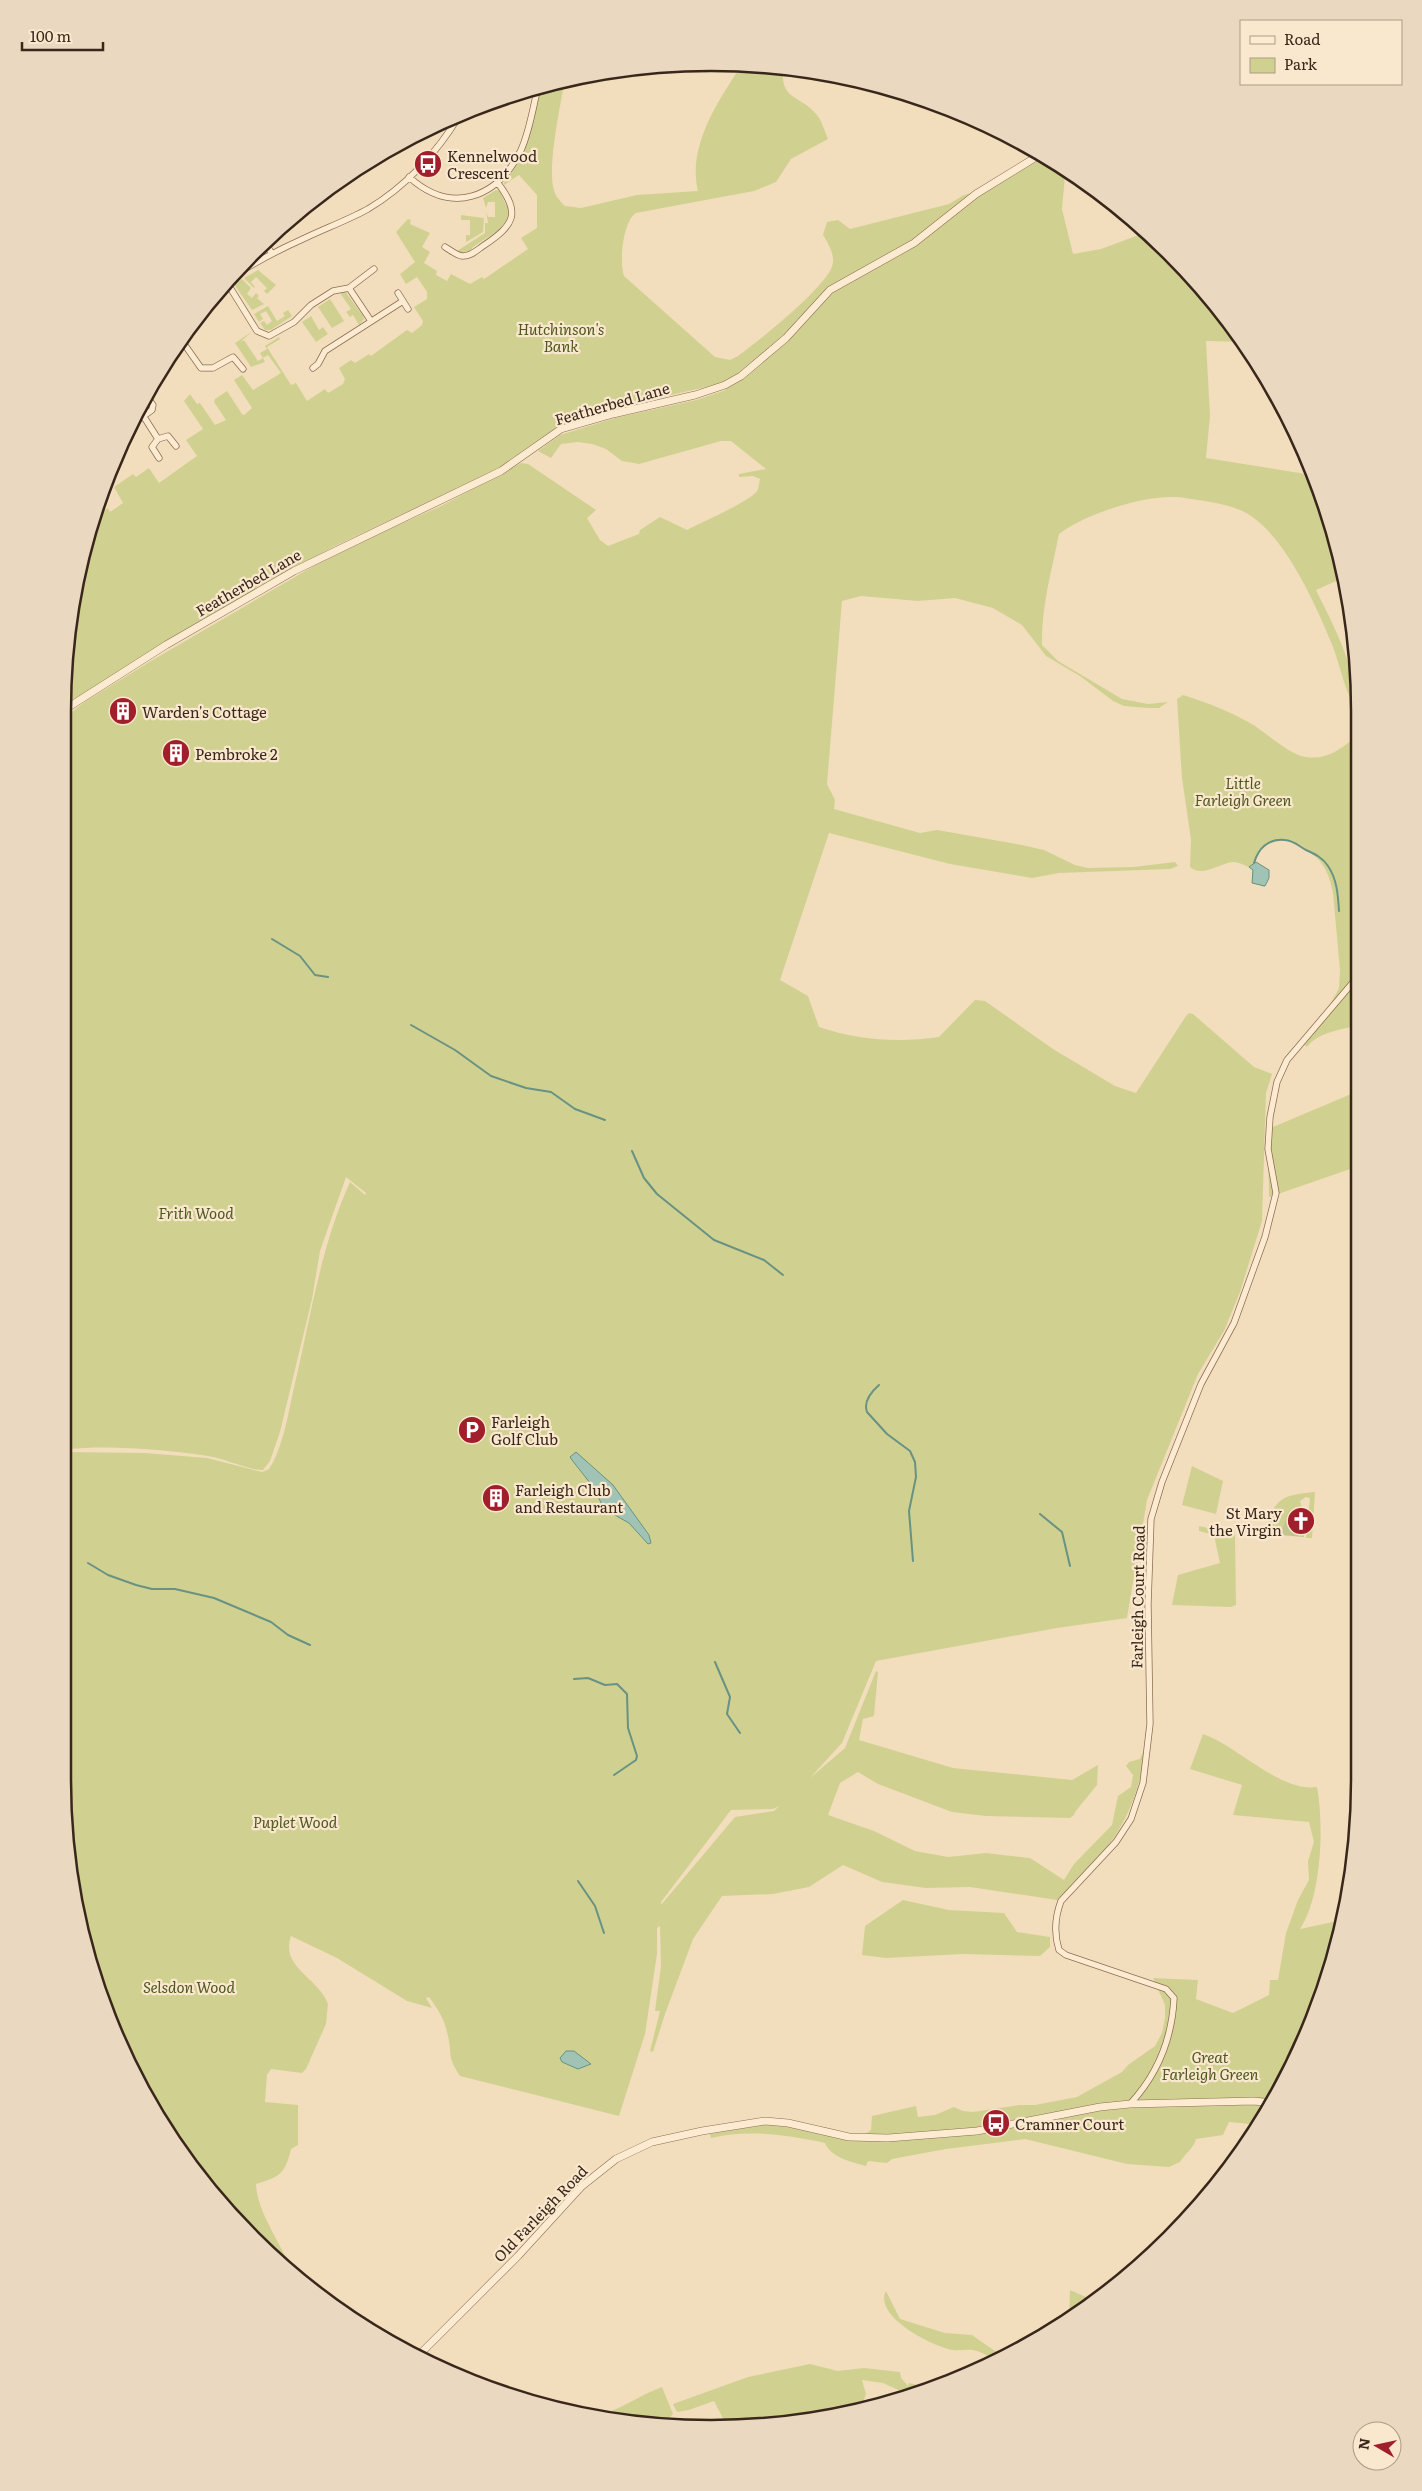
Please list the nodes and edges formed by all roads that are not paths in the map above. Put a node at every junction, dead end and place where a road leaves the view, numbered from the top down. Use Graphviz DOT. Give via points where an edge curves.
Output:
graph roads {
  1 [pos="536,96"];
  2 [pos="452,126"];
  3 [pos="1034,159"];
  4 [pos="409,177"];
  5 [pos="497,182"];
  6 [pos="445,247"];
  7 [pos="269,249"];
  8 [pos="272,254"];
  9 [pos="254,265"];
  10 [pos="374,269"];
  11 [pos="231,287"];
  12 [pos="348,288"];
  13 [pos="398,293"];
  14 [pos="403,301"];
  15 [pos="408,309"];
  16 [pos="371,321"];
  17 [pos="186,347"];
  18 [pos="313,368"];
  19 [pos="243,369"];
  20 [pos="151,403"];
  21 [pos="144,417"];
  22 [pos="158,439"];
  23 [pos="176,446"];
  24 [pos="159,458"];
  25 [pos="71,705"];
  26 [pos="1351,985"];
  27 [pos="1141,2092"];
  28 [pos="1264,2102"];
  29 [pos="1149,2103"];
  30 [pos="1130,2104"];
  31 [pos="422,2351"];
  1 -- 5 [label="street" via="523,146"];
  2 -- 4 [label="street"];
  3 -- 25 [label="street, Featherbed Lane" via="976,194 914,243 830,290 786,338 733,380 695,395 556,431 501,471 286,575"];
  4 -- 5 [label="street" via="430,192 454,198 475,196"];
  4 -- 8 [label="street" via="369,208"];
  5 -- 6 [label="street" via="512,205 508,226 468,256"];
  7 -- 8 [label="street"];
  8 -- 9 [label="street"];
  10 -- 12 [label="street"];
  11 -- 12 [label="street" via="258,332 269,336 294,322 307,308 330,293"];
  12 -- 16 [label="street"];
  13 -- 14 [label="street"];
  14 -- 15 [label="street"];
  14 -- 16 [label="street"];
  16 -- 18 [label="street" via="323,352"];
  17 -- 19 [label="street" via="202,368 213,368 233,357"];
  20 -- 21 [label="street" via="153,407"];
  21 -- 22 [label="street"];
  22 -- 23 [label="street" via="166,435"];
  22 -- 24 [label="street" via="152,446"];
  26 -- 27 [label="street, Farleigh Court Road" via="1288,1060 1277,1082 1268,1149 1276,1193 1265,1237 1234,1323 1200,1384 1151,1518 1148,1604 1150,1724 1143,1783 1130,1819 1116,1842 1061,1900 1057,1912 1059,1950 1166,1989 1174,1998 1169,2033 1157,2067"];
  27 -- 29 [label="street"];
  27 -- 30 [label="street, Farleigh Court Road"];
  28 -- 29 [label="street, Old Farleigh Road"];
  29 -- 30 [label="street, Old Farleigh Road"];
  30 -- 31 [label="street, Old Farleigh Road" via="942,2135 849,2137 765,2121 652,2142 616,2159 582,2186 518,2256"];
}
